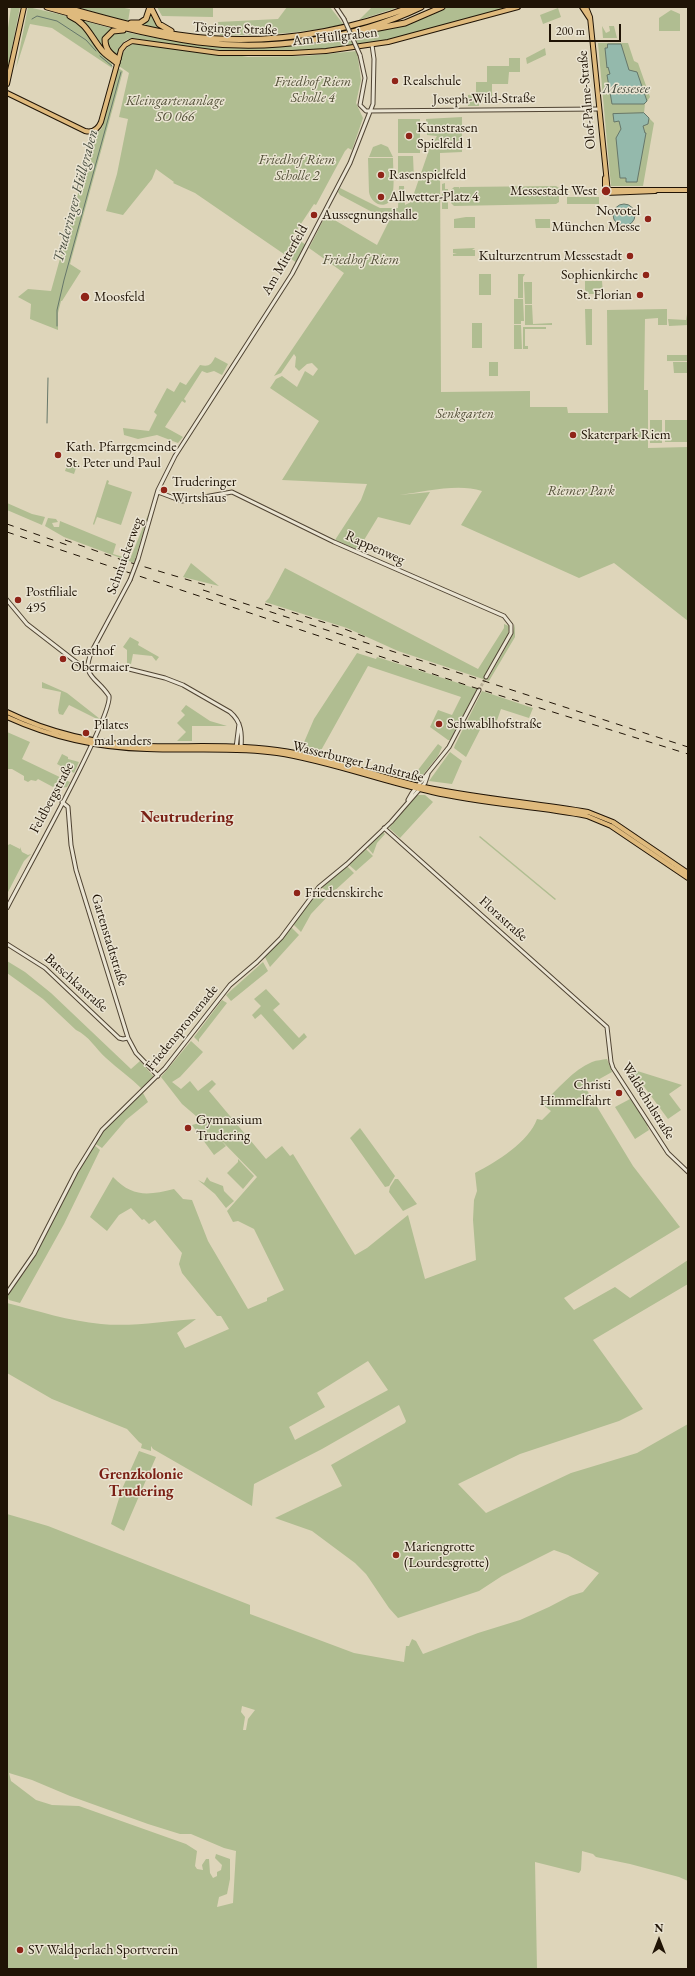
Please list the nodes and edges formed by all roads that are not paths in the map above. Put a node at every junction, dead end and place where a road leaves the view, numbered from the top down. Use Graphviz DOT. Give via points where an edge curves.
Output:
graph roads {
  1 [pos="47,7"];
  2 [pos="63,7"];
  3 [pos="151,7"];
  4 [pos="336,7"];
  5 [pos="411,7"];
  6 [pos="421,7"];
  7 [pos="442,7"];
  8 [pos="518,7"];
  9 [pos="582,7"];
  10 [pos="586,7"];
  11 [pos="24,8"];
  12 [pos="53,9"];
  13 [pos="590,20"];
  14 [pos="117,22"];
  15 [pos="148,34"];
  16 [pos="342,34"];
  17 [pos="179,35"];
  18 [pos="372,45"];
  19 [pos="117,61"];
  20 [pos="7,84"];
  21 [pos="7,93"];
  22 [pos="599,109"];
  23 [pos="370,112"];
  24 [pos="688,190"];
  25 [pos="158,492"];
  26 [pos="7,600"];
  27 [pos="88,668"];
  28 [pos="486,677"];
  29 [pos="479,690"];
  30 [pos="7,712"];
  31 [pos="7,716"];
  32 [pos="93,742"];
  33 [pos="238,748"];
  34 [pos="419,787"];
  35 [pos="62,802"];
  36 [pos="384,828"];
  37 [pos="688,873"];
  38 [pos="688,878"];
  39 [pos="7,908"];
  40 [pos="7,944"];
  41 [pos="607,1026"];
  42 [pos="128,1038"];
  43 [pos="158,1076"];
  44 [pos="688,1172"];
  45 [pos="7,1293"];
  1 -- 12 [label="highway, Töginger Straße"];
  2 -- 14 [label="highway, Töginger Straße"];
  3 -- 14 [label="highway" via="148,15 140,23"];
  3 -- 17 [label="highway" via="159,24"];
  4 -- 23 [label="street, bridge" via="360,55 365,78 360,105"];
  5 -- 17 [label="highway, Töginger Straße" via="367,22 302,36 242,40"];
  6 -- 16 [label="highway, Töginger Straße"];
  7 -- 16 [label="highway" via="390,27"];
  8 -- 18 [label="main road, Am Hüllgraben"];
  9 -- 13 [label="main road, Olof-Palme-Straße"];
  10 -- 13 [label="main road, Olof-Palme-Straße"];
  11 -- 20 [label="main road"];
  12 -- 15 [label="highway, Töginger Straße"];
  12 -- 19 [label="highway" via="81,22 101,50"];
  13 -- 22 [label="main road, Olof-Palme-Straße"];
  14 -- 17 [label="highway, Töginger Straße"];
  15 -- 16 [label="highway, Töginger Straße" via="200,42 236,44 280,43"];
  15 -- 19 [label="highway" via="118,29 110,33 105,39 106,48"];
  18 -- 19 [label="main road, Am Hüllgraben" via="312,52 246,53 194,50 135,41 125,45"];
  18 -- 23 [label="street, Am Mitterfeld" via="374,97"];
  19 -- 21 [label="main road" via="100,125 89,132"];
  22 -- 23 [label="street, Joseph-Wild-Straße"];
  22 -- 24 [label="main road, Olof-Palme-Straße" via="606,191"];
  23 -- 25 [label="street, Am Mitterfeld" via="350,163 303,256 184,440"];
  25 -- 27 [label="street, Schmuckerweg, bridge" via="130,580 92,651"];
  25 -- 28 [label="street, Rappenweg" via="178,500 207,498 232,492 341,545 501,615 512,628"];
  26 -- 27 [label="street" via="30,626 75,662"];
  27 -- 32 [label="street, Feldbergstraße" via="89,675 109,696 107,710"];
  27 -- 33 [label="street" via="125,668 181,684 230,712 242,731"];
  29 -- 34 [label="street" via="456,736"];
  30 -- 32 [label="main road, Wasserburger Landstraße"];
  31 -- 32 [label="main road, Wasserburger Landstraße" via="55,734"];
  32 -- 33 [label="main road, Wasserburger Landstraße" via="146,749"];
  32 -- 35 [label="street, Feldbergstraße"];
  33 -- 34 [label="main road, Wasserburger Landstraße" via="303,754"];
  34 -- 36 [label="street, Friedenspromenade"];
  34 -- 37 [label="main road, Wasserburger Landstraße" via="593,814 616,824"];
  34 -- 38 [label="main road, Wasserburger Landstraße" via="595,819 614,828"];
  35 -- 39 [label="street, Feldbergstraße"];
  35 -- 42 [label="street, Gartenstadtstraße" via="68,808 76,870"];
  36 -- 41 [label="street, Florastraße"];
  36 -- 43 [label="street, Friedenspromenade" via="347,864 319,886 281,938 230,985"];
  40 -- 42 [label="street, Batschkastraße" via="45,968 119,1038"];
  41 -- 44 [label="street, Waldschulstraße" via="613,1068 663,1146"];
  42 -- 43 [label="street, Gartenstadtstraße" via="136,1053"];
  43 -- 45 [label="street, Friedenspromenade" via="112,1118 92,1143 34,1254"];
}
